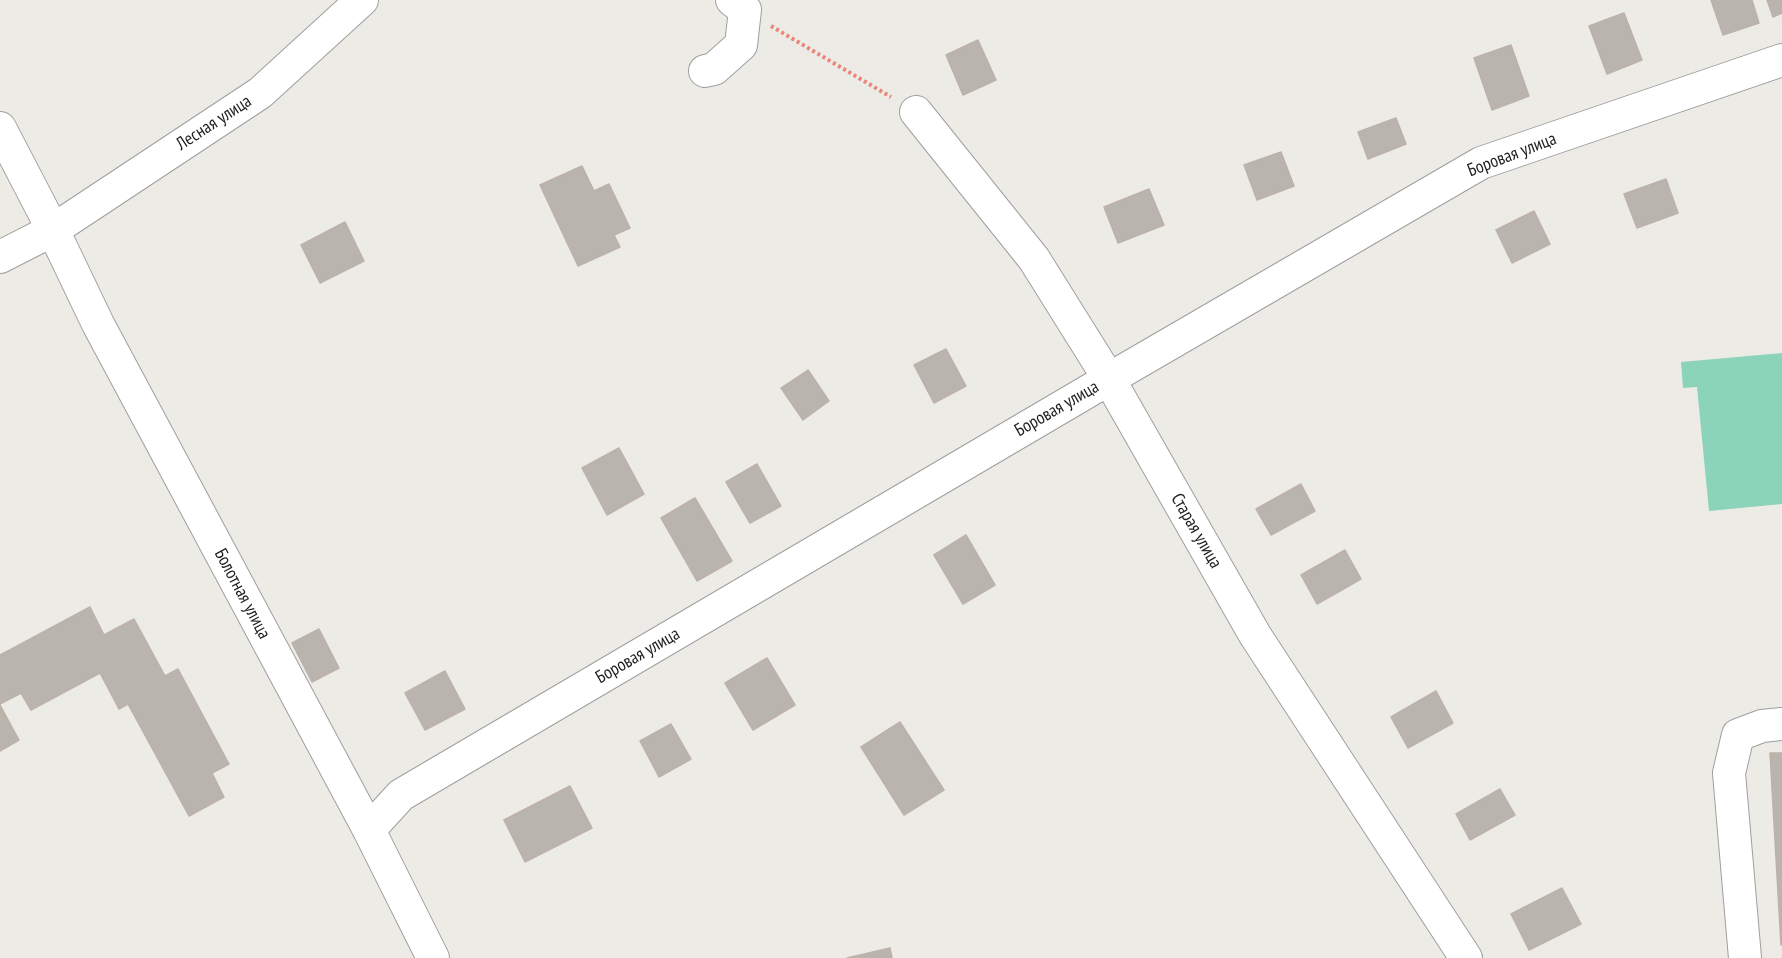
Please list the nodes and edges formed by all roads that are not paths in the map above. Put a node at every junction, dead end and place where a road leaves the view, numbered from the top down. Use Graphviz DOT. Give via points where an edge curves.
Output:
graph roads {
  1 [pos="362,0"];
  2 [pos="739,5"];
  3 [pos="1782,60"];
  4 [pos="705,71"];
  5 [pos="915,112"];
  6 [pos="0,128"];
  7 [pos="53,230"];
  8 [pos="0,256"];
  9 [pos="1109,379"];
  10 [pos="1782,723"];
  11 [pos="369,830"];
  12 [pos="433,958"];
  13 [pos="1466,958"];
  14 [pos="1745,958"];
  1 -- 7 [label="street, Лесная улица" via="260,93"];
  2 -- 4 [label="street" via="741,45 714,69"];
  3 -- 9 [label="street, Боровая улица" via="1481,163"];
  5 -- 9 [label="street, Старая улица" via="1034,259"];
  6 -- 7 [label="street, Болотная улица"];
  7 -- 8 [label="street, Лесная улица"];
  7 -- 11 [label="street, Болотная улица" via="98,324"];
  9 -- 11 [label="street, Боровая улица" via="401,795"];
  9 -- 13 [label="street, Старая улица" via="1255,635"];
  10 -- 14 [label="street" via="1738,735 1729,773"];
  11 -- 12 [label="street, Болотная улица"];
}
